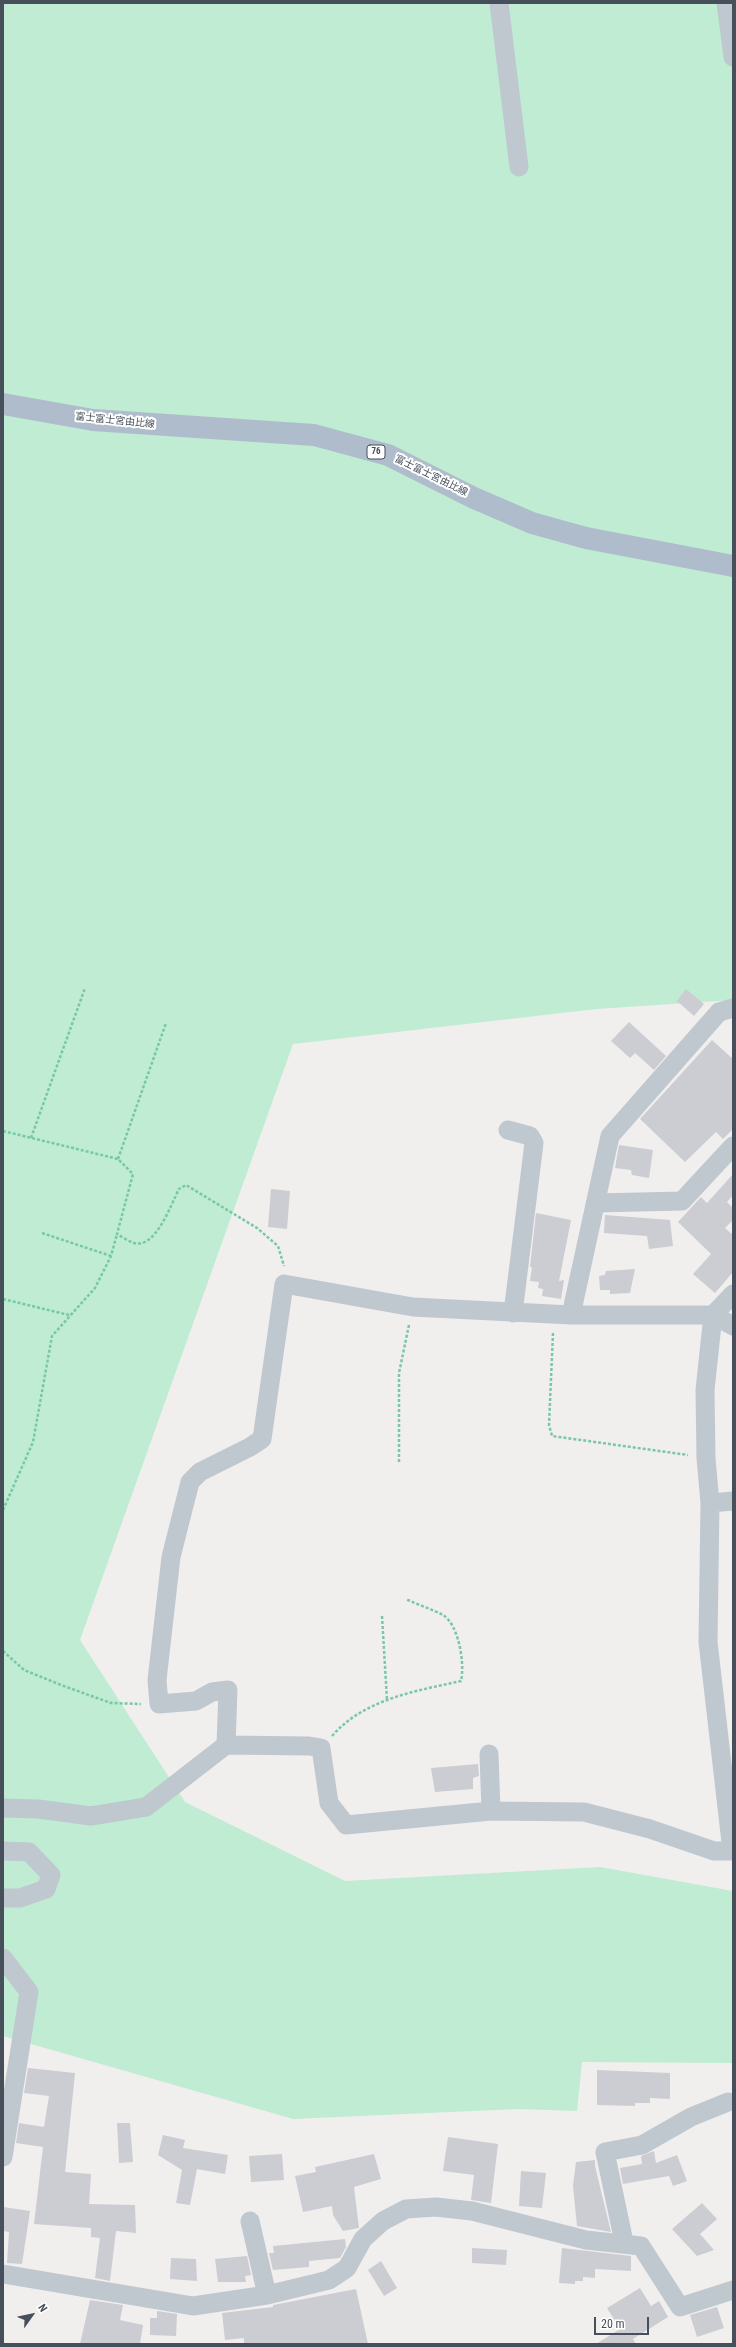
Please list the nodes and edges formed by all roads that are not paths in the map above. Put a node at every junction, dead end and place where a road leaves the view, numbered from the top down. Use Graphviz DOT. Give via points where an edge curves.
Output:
graph roads {
  1 [pos="499,3"];
  2 [pos="726,3"];
  3 [pos="733,57"];
  4 [pos="519,167"];
  5 [pos="3,404"];
  6 [pos="733,566"];
  7 [pos="733,1008"];
  8 [pos="508,1130"];
  9 [pos="731,1154"];
  10 [pos="596,1202"];
  11 [pos="733,1294"];
  12 [pos="513,1313"];
  13 [pos="563,1315"];
  14 [pos="713,1315"];
  15 [pos="733,1326"];
  16 [pos="733,1501"];
  17 [pos="710,1503"];
  18 [pos="226,1745"];
  19 [pos="489,1754"];
  20 [pos="3,1808"];
  21 [pos="491,1811"];
  22 [pos="3,1851"];
  23 [pos="733,1851"];
  24 [pos="3,1898"];
  25 [pos="3,1958"];
  26 [pos="728,2102"];
  27 [pos="3,2157"];
  28 [pos="250,2221"];
  29 [pos="624,2242"];
  30 [pos="3,2274"];
  31 [pos="733,2290"];
  32 [pos="267,2295"];
  1 -- 4 [label="street"];
  2 -- 3 [label="street"];
  5 -- 6 [label="main road, 富士富士宮由比線 / 76" via="93,420 314,435 388,455 474,498 532,523 586,538"];
  7 -- 10 [label="street" via="719,1012 610,1136"];
  8 -- 12 [label="street" via="530,1136 534,1143"];
  9 -- 10 [label="street" via="682,1200"];
  10 -- 13 [label="street"];
  11 -- 14 [label="street"];
  12 -- 13 [label="street"];
  12 -- 18 [label="street" via="413,1307 284,1284 262,1439 200,1472 190,1482 171,1557 157,1680 159,1704 196,1701 212,1692 228,1690"];
  13 -- 14 [label="street"];
  14 -- 15 [label="street"];
  14 -- 17 [label="street" via="705,1390 706,1458"];
  16 -- 17 [label="street"];
  17 -- 23 [label="street" via="708,1642"];
  18 -- 20 [label="street" via="146,1807 91,1816 38,1809"];
  18 -- 21 [label="street" via="322,1748 329,1803 346,1825"];
  19 -- 21 [label="street"];
  21 -- 23 [label="street" via="584,1812 650,1829 714,1851"];
  22 -- 24 [label="street" via="28,1852 51,1875 46,1889 20,1898"];
  25 -- 27 [label="street" via="29,1992"];
  26 -- 29 [label="street" via="691,2117 642,2145 605,2152"];
  28 -- 32 [label="street"];
  29 -- 31 [label="street" via="641,2246 680,2307"];
  29 -- 32 [label="street" via="586,2240 472,2211 436,2207 406,2209 383,2221 368,2234 347,2268 329,2280"];
  30 -- 32 [label="street" via="193,2306"];
}
